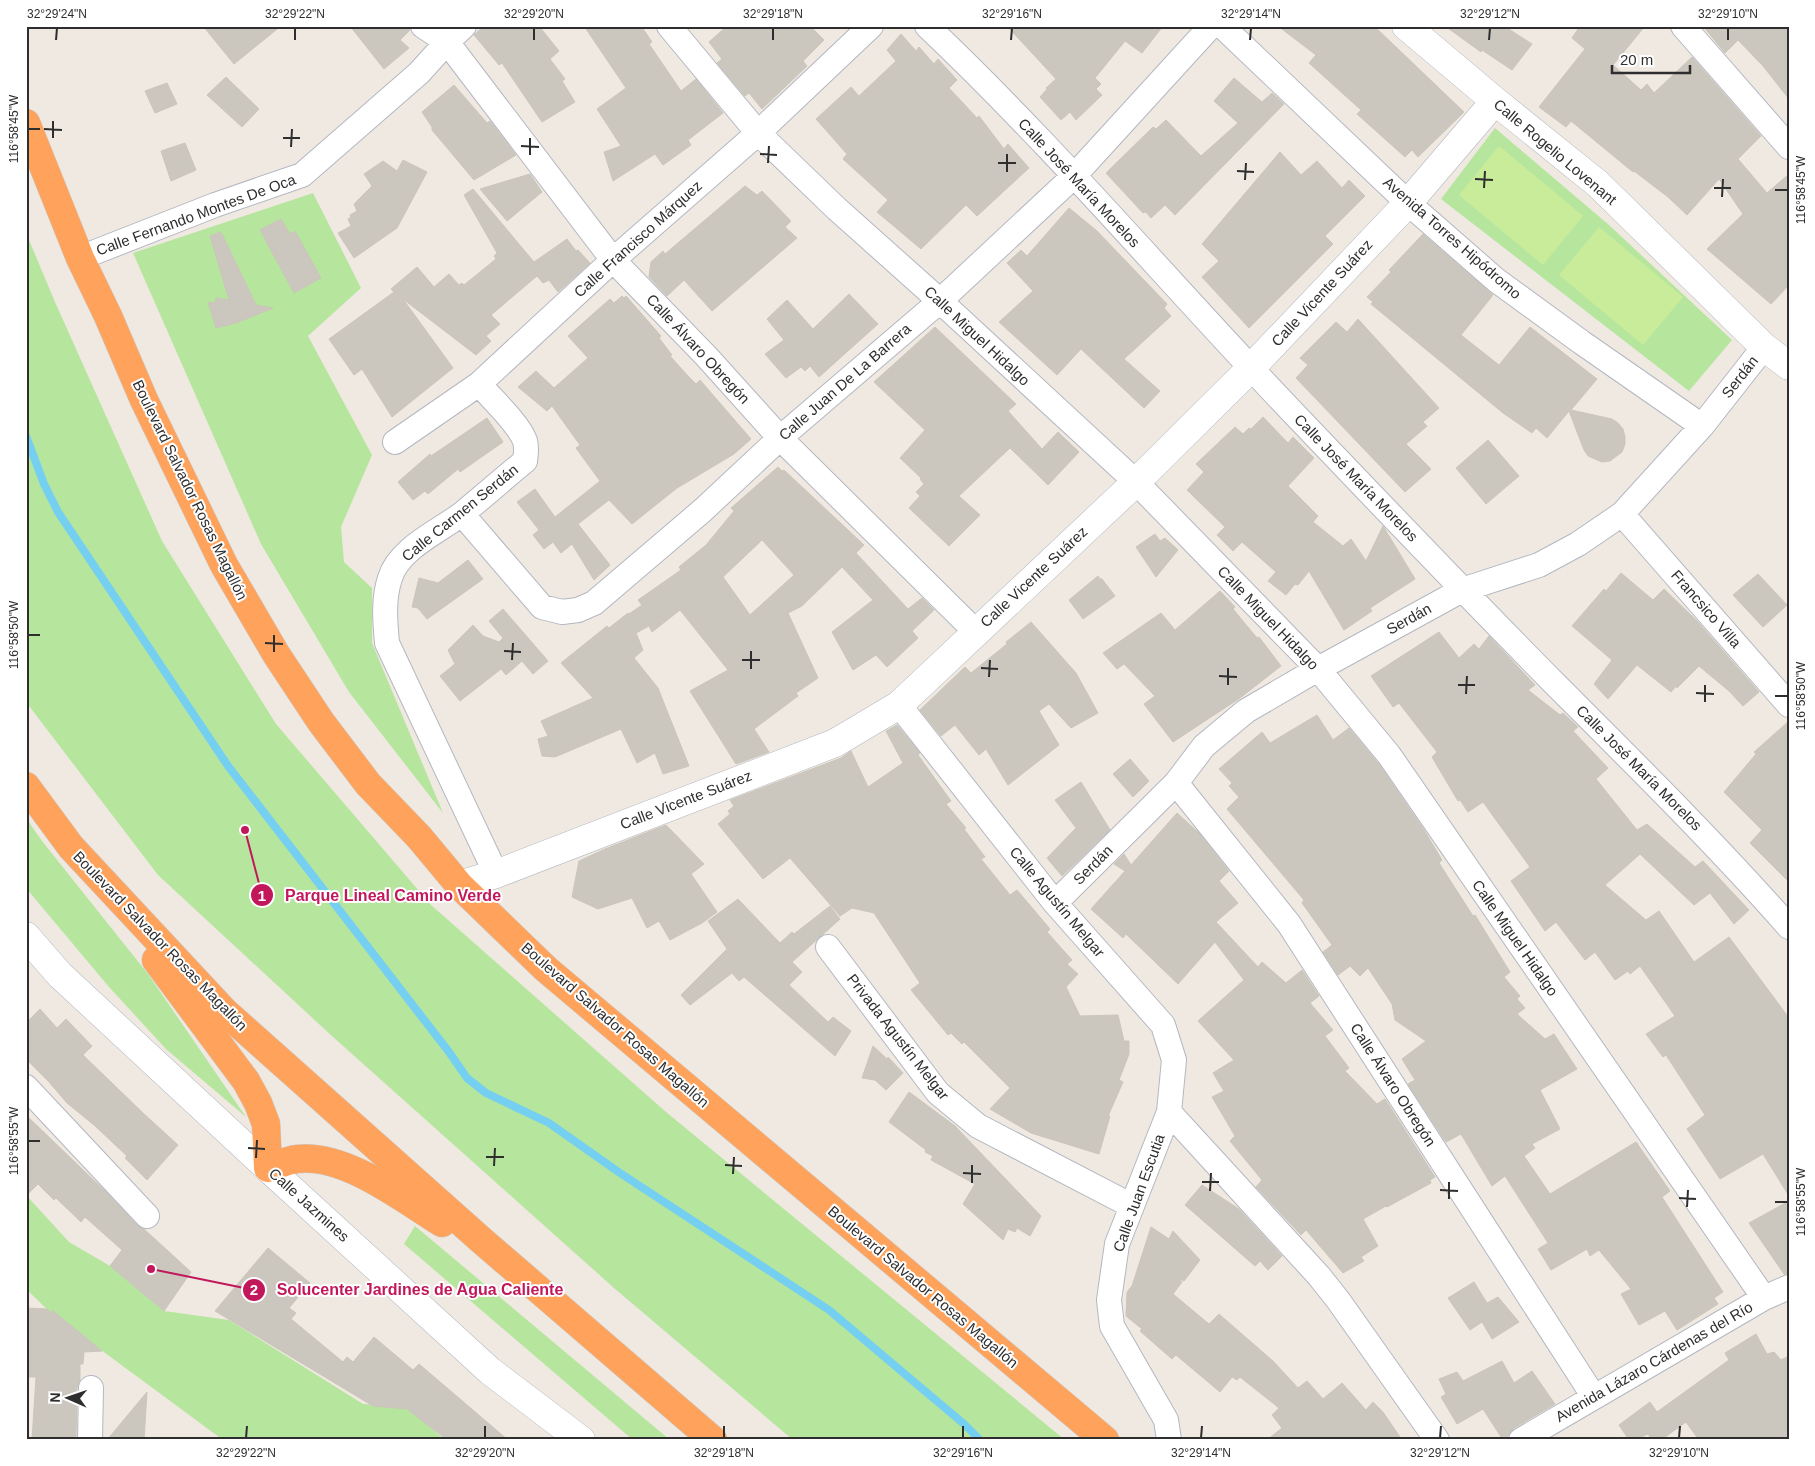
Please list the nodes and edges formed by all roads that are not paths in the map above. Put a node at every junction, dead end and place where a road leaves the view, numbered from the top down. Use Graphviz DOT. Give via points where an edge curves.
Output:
graph roads {
  1 [pos="423,26"];
  2 [pos="669,26"];
  3 [pos="871,26"];
  4 [pos="927,26"];
  5 [pos="1211,26"];
  6 [pos="1222,26"];
  7 [pos="1406,26"];
  8 [pos="1683,26"];
  9 [pos="456,34"];
  10 [pos="1494,101"];
  11 [pos="26,123"];
  12 [pos="758,133"];
  13 [pos="1789,147"];
  14 [pos="1074,176"];
  15 [pos="1408,203"];
  16 [pos="80,258"];
  17 [pos="613,260"];
  18 [pos="940,301"];
  19 [pos="1764,346"];
  20 [pos="1789,366"];
  21 [pos="1250,369"];
  22 [pos="479,384"];
  23 [pos="1702,426"];
  24 [pos="780,438"];
  25 [pos="396,442"];
  26 [pos="1136,482"];
  27 [pos="462,514"];
  28 [pos="1622,514"];
  29 [pos="1462,590"];
  30 [pos="976,632"];
  31 [pos="1318,669"];
  32 [pos="899,705"];
  33 [pos="1789,705"];
  34 [pos="1176,783"];
  35 [pos="26,786"];
  36 [pos="71,847"];
  37 [pos="496,874"];
  38 [pos="459,885"];
  39 [pos="1055,903"];
  40 [pos="1789,927"];
  41 [pos="27,938"];
  42 [pos="828,947"];
  43 [pos="26,1087"];
  44 [pos="1169,1112"];
  45 [pos="268,1168"];
  46 [pos="1132,1206"];
  47 [pos="148,1216"];
  48 [pos="509,1264"];
  49 [pos="1789,1287"];
  50 [pos="1764,1298"];
  51 [pos="91,1388"];
  52 [pos="1594,1397"];
  53 [pos="90,1440"];
  54 [pos="581,1440"];
  55 [pos="713,1440"];
  56 [pos="1105,1440"];
  57 [pos="1169,1440"];
  58 [pos="1437,1440"];
  59 [pos="1521,1440"];
  1 -- 9 [label="street, Calle Álvaro Obregón"];
  2 -- 12 [label="street, Calle Miguel Hidalgo"];
  3 -- 12 [label="street, Calle Francisco Márquez"];
  4 -- 14 [label="street, Calle José María Morelos"];
  5 -- 14 [label="street, Calle Juan De La Barrera"];
  6 -- 15 [label="street, Avenida Torres Hipódromo"];
  7 -- 10 [label="street, Calle Rogelio Lovenant"];
  8 -- 13 [label="street"];
  9 -- 16 [label="street, Calle Fernando Montes De Oca" via="419,72 302,175"];
  9 -- 17 [label="street, Calle Álvaro Obregón"];
  10 -- 15 [label="street, Calle Vicente Suárez"];
  10 -- 19 [label="street, Calle Rogelio Lovenant" via="1598,184"];
  11 -- 16 [label="highway, Boulevard Salvador Rosas Magallón"];
  12 -- 17 [label="street, Calle Francisco Márquez"];
  12 -- 18 [label="street, Calle Miguel Hidalgo"];
  14 -- 18 [label="street, Calle Juan De La Barrera"];
  14 -- 21 [label="street, Calle José María Morelos"];
  15 -- 21 [label="street, Calle Vicente Suárez"];
  15 -- 23 [label="street, Avenida Torres Hipódromo" via="1496,280"];
  16 -- 38 [label="highway, Boulevard Salvador Rosas Magallón" via="220,556 276,654 321,722 368,784"];
  17 -- 22 [label="street, Calle Francisco Márquez"];
  17 -- 24 [label="street, Calle Álvaro Obregón"];
  18 -- 24 [label="street, Calle Juan De La Barrera"];
  18 -- 26 [label="street, Calle Miguel Hidalgo"];
  19 -- 20 [label="street, Calle Rogelio Lovenant"];
  19 -- 23 [label="street, Serdán"];
  21 -- 26 [label="street, Calle Vicente Suárez"];
  21 -- 29 [label="street, Calle José María Morelos"];
  22 -- 25 [label="street, Calle Francisco Márquez"];
  22 -- 27 [label="street, Calle Carmen Serdán" via="518,428 527,450 525,461"];
  23 -- 28 [label="street, Serdán"];
  24 -- 27 [label="street, Calle Juan De La Barrera" via="703,510 594,603 578,610 562,612 542,607"];
  24 -- 30 [label="street, Calle Álvaro Obregón"];
  26 -- 30 [label="street, Calle Vicente Suárez"];
  26 -- 31 [label="street, Calle Miguel Hidalgo"];
  27 -- 37 [label="street, Calle Carmen Serdán" via="408,551 399,562 390,577 384,612 386,635"];
  28 -- 29 [label="street, Serdán" via="1578,544 1538,564"];
  28 -- 33 [label="street, Francsico Villa"];
  29 -- 31 [label="street, Serdán"];
  29 -- 40 [label="street, Calle José María Morelos" via="1735,866"];
  30 -- 32 [label="street, Calle Vicente Suárez"];
  31 -- 34 [label="street, Serdán" via="1246,711 1204,746"];
  31 -- 50 [label="street, Calle Miguel Hidalgo" via="1389,755"];
  32 -- 37 [label="street, Calle Vicente Suárez" via="835,743"];
  32 -- 39 [label="street, Calle Agustín Melgar"];
  34 -- 39 [label="street, Serdán"];
  34 -- 52 [label="street, Calle Álvaro Obregón" via="1289,924"];
  35 -- 36 [label="highway, Boulevard Salvador Rosas Magallón"];
  36 -- 45 [label="highway" via="246,1081 266,1124"];
  36 -- 48 [label="highway, Boulevard Salvador Rosas Magallón" via="224,1011"];
  37 -- 38 [label="street, Calle Vicente Suárez"];
  38 -- 56 [label="highway, Boulevard Salvador Rosas Magallón" via="546,969"];
  39 -- 44 [label="street, Calle Agustín Melgar" via="1163,1025 1174,1060"];
  41 -- 45 [label="street, Calle Jazmines" via="60,974"];
  42 -- 46 [label="street, Privada Agustín Melgar" via="938,1093 978,1126"];
  43 -- 47 [label="street"];
  44 -- 46 [label="street, Calle Juan Escutia"];
  44 -- 58 [label="street" via="1319,1276"];
  45 -- 48 [label="highway" via="297,1159 336,1163 367,1177"];
  45 -- 54 [label="street, Calle Jazmines" via="490,1371"];
  46 -- 57 [label="street, Calle Juan Escutia" via="1117,1244 1109,1300 1112,1326 1166,1420"];
  48 -- 55 [label="highway, Boulevard Salvador Rosas Magallón"];
  49 -- 50 [label="street, Avenida Lázaro Cárdenas del Río"];
  50 -- 52 [label="street, Avenida Lázaro Cárdenas del Río"];
  51 -- 53 [label="street"];
  52 -- 59 [label="street, Avenida Lázaro Cárdenas del Río"];
}
